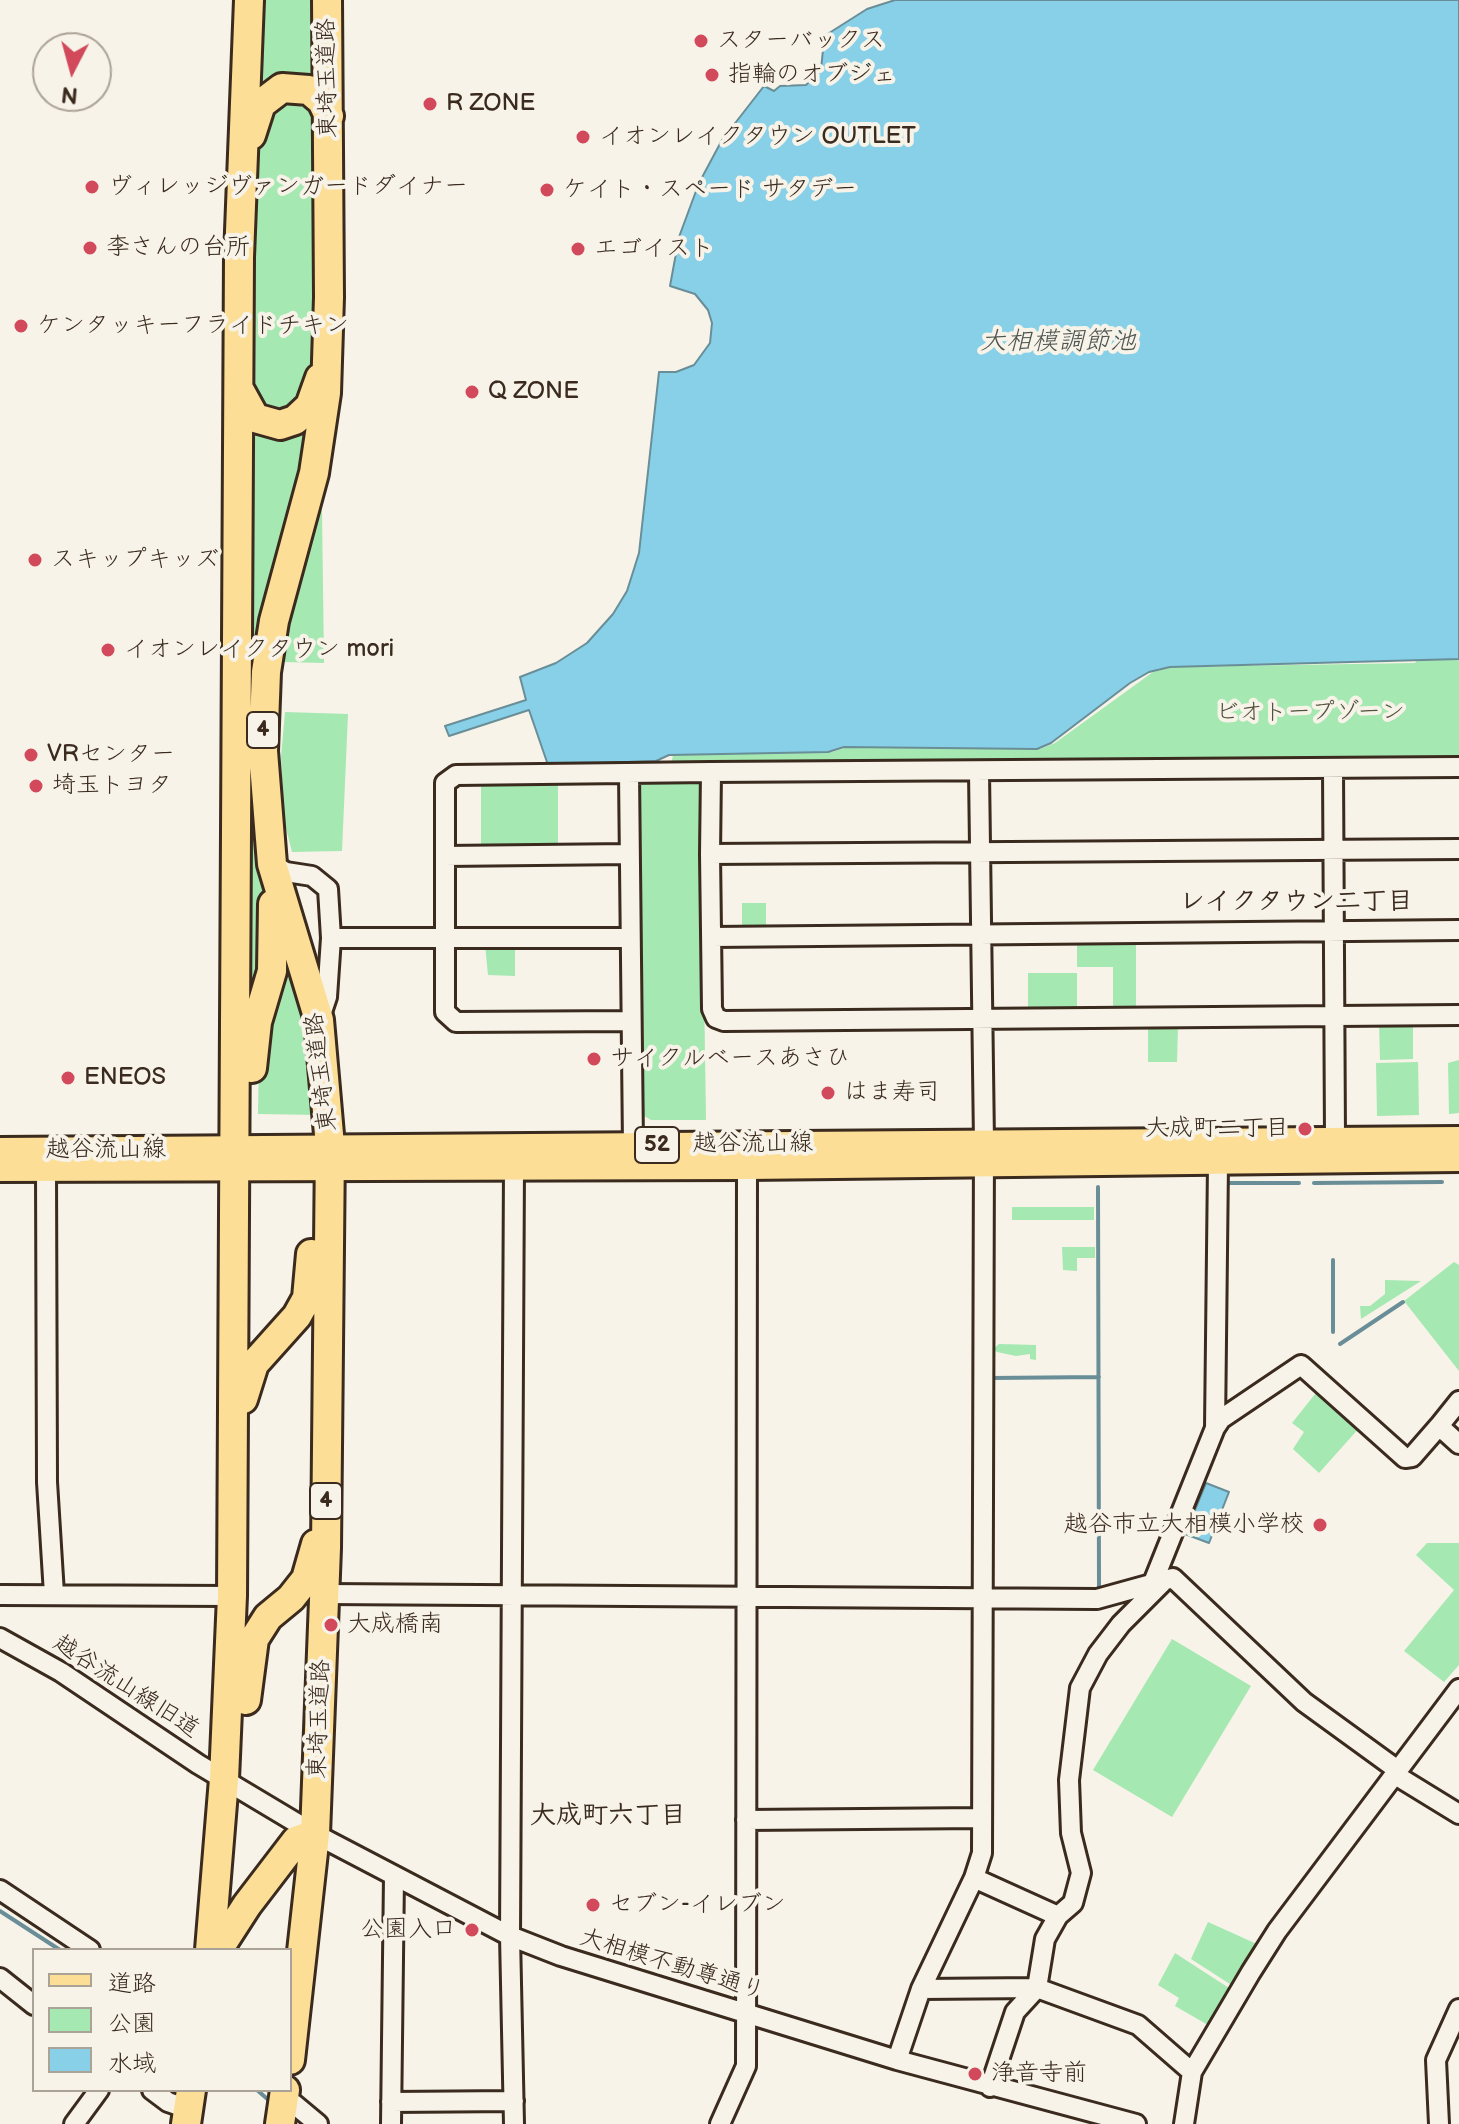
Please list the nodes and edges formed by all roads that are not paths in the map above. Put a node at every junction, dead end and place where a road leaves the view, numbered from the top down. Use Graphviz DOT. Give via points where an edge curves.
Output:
graph roads {
  1 [pos="249,0"];
  2 [pos="327,0"];
  3 [pos="329,116"];
  4 [pos="240,202"];
  5 [pos="329,314"];
  6 [pos="238,388"];
  7 [pos="1459,767"];
  8 [pos="1333,769"];
  9 [pos="711,772"];
  10 [pos="979,772"];
  11 [pos="629,773"];
  12 [pos="1459,849"];
  13 [pos="1333,850"];
  14 [pos="982,853"];
  15 [pos="629,854"];
  16 [pos="710,854"];
  17 [pos="445,856"];
  18 [pos="272,864"];
  19 [pos="1459,930"];
  20 [pos="1334,931"];
  21 [pos="983,934"];
  22 [pos="444,937"];
  23 [pos="712,937"];
  24 [pos="331,938"];
  25 [pos="630,938"];
  26 [pos="1459,1015"];
  27 [pos="1335,1016"];
  28 [pos="983,1019"];
  29 [pos="319,1020"];
  30 [pos="630,1021"];
  31 [pos="1335,1139"];
  32 [pos="1459,1139"];
  33 [pos="633,1145"];
  34 [pos="0,1150"];
  35 [pos="982,1153"];
  36 [pos="240,1156"];
  37 [pos="1459,1159"];
  38 [pos="326,1160"];
  39 [pos="1218,1163"];
  40 [pos="514,1167"];
  41 [pos="747,1167"];
  42 [pos="0,1169"];
  43 [pos="46,1170"];
  44 [pos="1459,1401"];
  45 [pos="1439,1426"];
  46 [pos="1215,1428"];
  47 [pos="1459,1444"];
  48 [pos="235,1445"];
  49 [pos="326,1488"];
  50 [pos="1159,1582"];
  51 [pos="54,1594"];
  52 [pos="324,1594"];
  53 [pos="0,1595"];
  54 [pos="232,1596"];
  55 [pos="514,1596"];
  56 [pos="747,1597"];
  57 [pos="982,1598"];
  58 [pos="0,1638"];
  59 [pos="1459,1689"];
  60 [pos="1398,1774"];
  61 [pos="224,1779"];
  62 [pos="1459,1814"];
  63 [pos="982,1818"];
  64 [pos="746,1820"];
  65 [pos="315,1834"];
  66 [pos="394,1876"];
  67 [pos="974,1878"];
  68 [pos="0,1890"];
  69 [pos="1058,1916"];
  70 [pos="510,1936"];
  71 [pos="87,1948"];
  72 [pos="210,1948"];
  73 [pos="219,1948"];
  74 [pos="0,1978"];
  75 [pos="1037,1988"];
  76 [pos="921,1989"];
  77 [pos="32,2003"];
  78 [pos="1459,2009"];
  79 [pos="744,2013"];
  80 [pos="292,2042"];
  81 [pos="897,2060"];
  82 [pos="1192,2072"];
  83 [pos="990,2087"];
  84 [pos="98,2092"];
  85 [pos="155,2092"];
  86 [pos="514,2101"];
  87 [pos="391,2102"];
  88 [pos="283,2106"];
  89 [pos="189,2108"];
  90 [pos="74,2124"];
  91 [pos="318,2124"];
  92 [pos="391,2124"];
  93 [pos="514,2124"];
  94 [pos="720,2124"];
  95 [pos="1136,2124"];
  96 [pos="1184,2124"];
  97 [pos="1439,2124"];
  1 -- 4 [label="highway, 4"];
  2 -- 3 [label="highway, 東埼玉道路 / 4"];
  3 -- 4 [label="highway, 4" via="322,101 300,87 282,88 266,98 252,126"];
  3 -- 5 [label="highway, 東埼玉道路 / 4"];
  4 -- 6 [label="highway, 4"];
  5 -- 6 [label="highway, 4" via="319,384 304,413 280,425 263,423 248,410"];
  5 -- 18 [label="highway, 東埼玉道路 / 4" via="321,434 279,597 266,672 263,751"];
  6 -- 36 [label="highway, 4"];
  7 -- 8 [label="street"];
  8 -- 10 [label="street"];
  8 -- 13 [label="street"];
  9 -- 10 [label="street"];
  9 -- 11 [label="street"];
  9 -- 16 [label="street"];
  10 -- 14 [label="street"];
  11 -- 15 [label="street"];
  11 -- 17 [label="street" via="456,775 445,783"];
  12 -- 13 [label="street"];
  13 -- 14 [label="street"];
  13 -- 20 [label="street"];
  14 -- 16 [label="street"];
  14 -- 21 [label="street"];
  15 -- 17 [label="street"];
  15 -- 25 [label="street"];
  16 -- 23 [label="street"];
  17 -- 22 [label="street"];
  18 -- 24 [label="street" via="312,876 328,889"];
  18 -- 29 [label="highway, 東埼玉道路 / 4"];
  18 -- 36 [label="highway, 4" via="274,954 253,1050"];
  19 -- 20 [label="street"];
  20 -- 21 [label="street"];
  20 -- 27 [label="street"];
  21 -- 23 [label="street"];
  21 -- 28 [label="street"];
  22 -- 24 [label="street"];
  22 -- 25 [label="street"];
  22 -- 30 [label="street" via="445,1012 456,1022"];
  23 -- 28 [label="street" via="712,1009 724,1021"];
  24 -- 29 [label="street" via="327,997"];
  25 -- 30 [label="street"];
  26 -- 27 [label="street"];
  27 -- 28 [label="street"];
  27 -- 31 [label="street"];
  28 -- 35 [label="street"];
  29 -- 38 [label="highway, 東埼玉道路 / 4"];
  30 -- 33 [label="street"];
  31 -- 32 [label="main road, 越谷流山線 / 52"];
  31 -- 35 [label="main road, 越谷流山線 / 52"];
  33 -- 35 [label="main road, 越谷流山線 / 52"];
  33 -- 38 [label="main road, 越谷流山線 / 52"];
  34 -- 36 [label="main road, 越谷流山線 / 52"];
  35 -- 39 [label="main road, 越谷流山線 / 52"];
  35 -- 41 [label="main road, 越谷流山線 / 52"];
  35 -- 57 [label="street"];
  36 -- 38 [label="main road, 越谷流山線 / 52"];
  36 -- 43 [label="main road, 越谷流山線 / 52"];
  36 -- 48 [label="highway, 4"];
  37 -- 39 [label="main road, 越谷流山線 / 52"];
  38 -- 40 [label="main road, 越谷流山線 / 52"];
  38 -- 48 [label="highway, 4" via="307,1298 254,1364"];
  38 -- 49 [label="highway, 東埼玉道路 / 4"];
  39 -- 46 [label="street"];
  40 -- 41 [label="main road, 越谷流山線 / 52"];
  40 -- 55 [label="street"];
  41 -- 56 [label="street"];
  42 -- 43 [label="main road, 越谷流山線 / 52"];
  43 -- 51 [label="street" via="47,1482"];
  44 -- 45 [label="street"];
  45 -- 46 [label="street" via="1412,1457 1405,1458 1301,1365"];
  45 -- 47 [label="street"];
  46 -- 50 [label="street"];
  48 -- 54 [label="highway, 4"];
  49 -- 52 [label="highway, 東埼玉道路 / 4"];
  49 -- 61 [label="highway, 4" via="306,1579 254,1639 243,1751"];
  50 -- 57 [label="street" via="1097,1599"];
  50 -- 60 [label="street" via="1173,1578 1191,1592 1304,1702"];
  50 -- 69 [label="street" via="1098,1654 1080,1688 1069,1780 1071,1833 1081,1873 1073,1903"];
  51 -- 53 [label="street"];
  51 -- 54 [label="street"];
  52 -- 55 [label="street"];
  52 -- 65 [label="highway, 東埼玉道路 / 4"];
  54 -- 61 [label="highway, 4"];
  55 -- 56 [label="street"];
  55 -- 70 [label="street"];
  56 -- 57 [label="street"];
  56 -- 64 [label="street"];
  57 -- 63 [label="street"];
  58 -- 61 [label="street, 越谷流山線旧道"];
  59 -- 60 [label="street"];
  60 -- 62 [label="street"];
  60 -- 82 [label="street" via="1277,1931"];
  61 -- 65 [label="street, 大相模不動尊通り"];
  61 -- 72 [label="highway, 4"];
  63 -- 64 [label="street"];
  63 -- 67 [label="street" via="982,1859"];
  64 -- 79 [label="street"];
  65 -- 66 [label="street, 大相模不動尊通り"];
  65 -- 73 [label="highway" via="296,1841"];
  65 -- 80 [label="highway, 東埼玉道路 / 4"];
  66 -- 70 [label="street, 大相模不動尊通り"];
  66 -- 87 [label="street"];
  67 -- 69 [label="street"];
  67 -- 76 [label="street"];
  68 -- 71 [label="street"];
  69 -- 75 [label="street" via="1045,1939"];
  70 -- 79 [label="street, 大相模不動尊通り"];
  70 -- 86 [label="street"];
  74 -- 77 [label="street"];
  75 -- 76 [label="street"];
  75 -- 82 [label="street" via="1138,2025"];
  75 -- 83 [label="street" via="1015,2012"];
  76 -- 81 [label="street"];
  78 -- 97 [label="street" via="1436,2060"];
  79 -- 81 [label="street, 大相模不動尊通り"];
  79 -- 94 [label="street" via="746,2066"];
  81 -- 83 [label="street, 大相模不動尊通り"];
  82 -- 96 [label="street"];
  83 -- 95 [label="street, 大相模不動尊通り"];
  84 -- 90 [label="street"];
  85 -- 89 [label="street"];
  86 -- 87 [label="street"];
  86 -- 93 [label="street"];
  87 -- 92 [label="street"];
  88 -- 91 [label="street" via="294,2104"];
}
